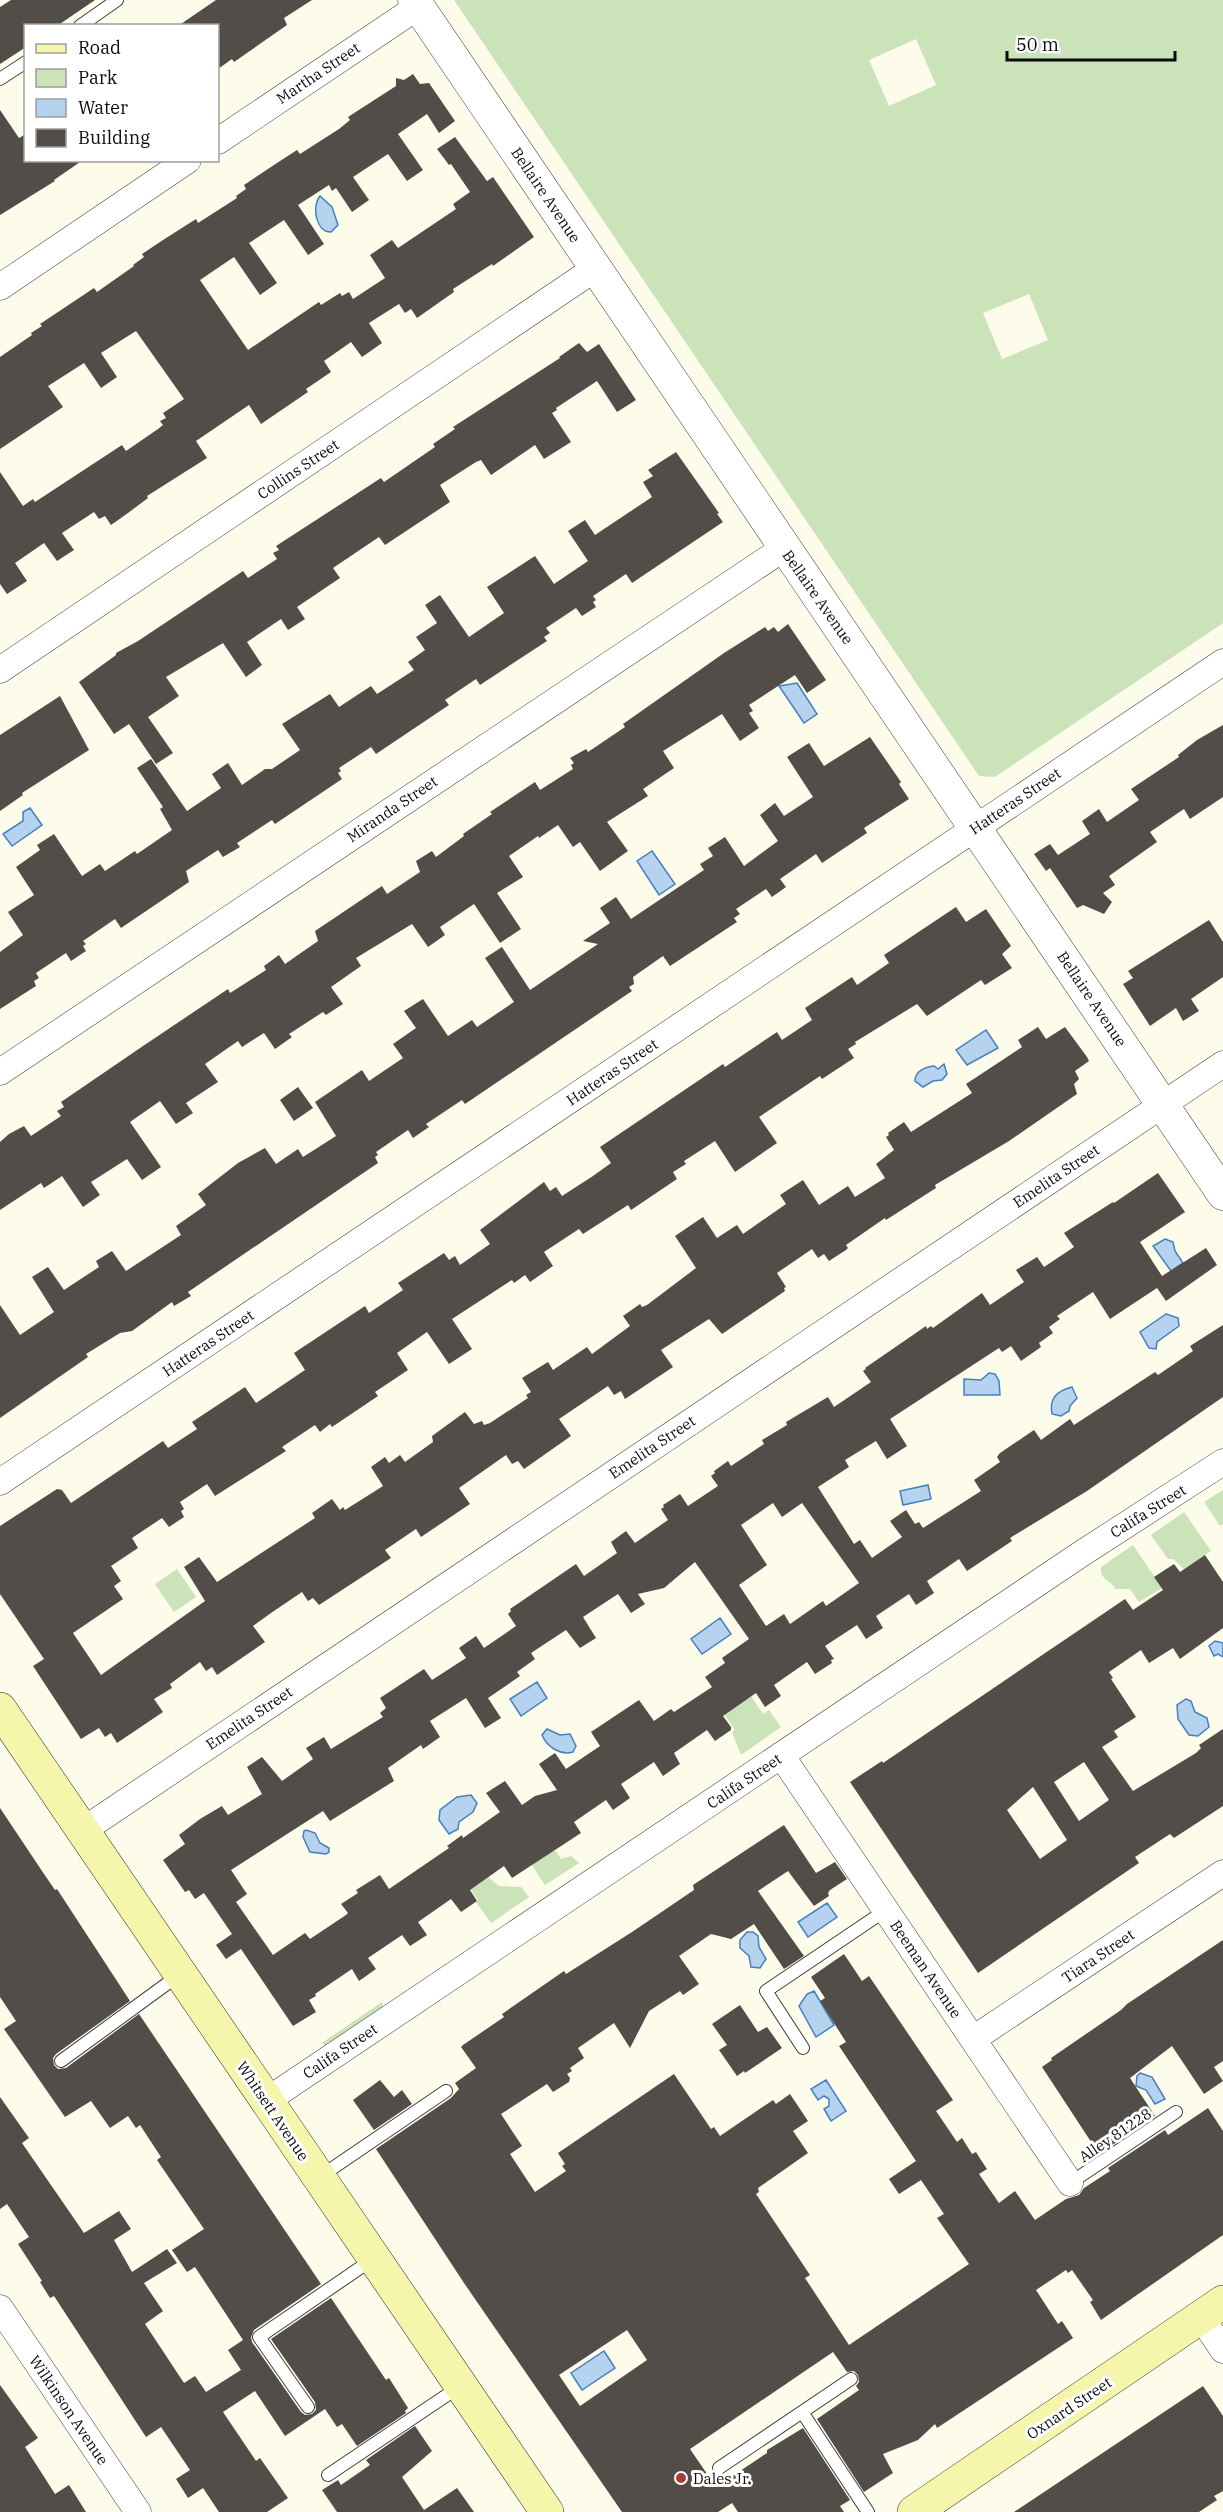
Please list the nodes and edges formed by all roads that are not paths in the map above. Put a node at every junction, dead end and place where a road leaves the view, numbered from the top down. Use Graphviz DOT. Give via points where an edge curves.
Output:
graph roads {
  1 [pos="117,0"];
  2 [pos="417,3"];
  3 [pos="83,24"];
  4 [pos="24,63"];
  5 [pos="0,79"];
  6 [pos="219,140"];
  7 [pos="185,162"];
  8 [pos="596,268"];
  9 [pos="0,287"];
  10 [pos="784,548"];
  11 [pos="1223,662"];
  12 [pos="0,670"];
  13 [pos="976,827"];
  14 [pos="1223,1064"];
  15 [pos="0,1072"];
  16 [pos="1162,1105"];
  17 [pos="1223,1194"];
  18 [pos="1223,1462"];
  19 [pos="0,1482"];
  20 [pos="0,1709"];
  21 [pos="781,1755"];
  22 [pos="82,1831"];
  23 [pos="1223,1873"];
  24 [pos="886,1910"];
  25 [pos="180,1974"];
  26 [pos="973,2039"];
  27 [pos="803,2048"];
  28 [pos="61,2061"];
  29 [pos="446,2091"];
  30 [pos="266,2101"];
  31 [pos="1176,2112"];
  32 [pos="318,2178"];
  33 [pos="1070,2183"];
  34 [pos="373,2259"];
  35 [pos="0,2308"];
  36 [pos="1212,2310"];
  37 [pos="1223,2350"];
  38 [pos="850,2379"];
  39 [pos="460,2386"];
  40 [pos="308,2407"];
  41 [pos="802,2412"];
  42 [pos="719,2468"];
  43 [pos="328,2475"];
  44 [pos="138,2512"];
  45 [pos="547,2512"];
  46 [pos="868,2512"];
  47 [pos="914,2512"];
  1 -- 3 [label="lane"];
  2 -- 6 [label="street, Martha Street"];
  2 -- 8 [label="street, Bellaire Avenue"];
  4 -- 5 [label="lane"];
  7 -- 9 [label="street"];
  8 -- 10 [label="street, Bellaire Avenue"];
  8 -- 12 [label="street, Collins Street"];
  10 -- 13 [label="street, Bellaire Avenue"];
  10 -- 15 [label="street, Miranda Street"];
  11 -- 13 [label="street, Hatteras Street"];
  13 -- 16 [label="street, Bellaire Avenue"];
  13 -- 19 [label="street, Hatteras Street"];
  14 -- 16 [label="street, Emelita Street"];
  16 -- 17 [label="street, Bellaire Avenue"];
  16 -- 22 [label="street, Emelita Street"];
  18 -- 21 [label="street, Califa Street"];
  20 -- 22 [label="main road, Whitsett Avenue"];
  21 -- 24 [label="street, Beeman Avenue"];
  21 -- 30 [label="street, Califa Street"];
  22 -- 25 [label="main road, Whitsett Avenue"];
  23 -- 26 [label="street, Tiara Street"];
  24 -- 26 [label="street, Beeman Avenue"];
  24 -- 27 [label="lane" via="766,1991"];
  25 -- 28 [label="lane"];
  25 -- 30 [label="main road, Whitsett Avenue"];
  26 -- 33 [label="street, Beeman Avenue"];
  29 -- 32 [label="lane"];
  30 -- 32 [label="main road, Whitsett Avenue"];
  31 -- 33 [label="lane, Alley 81228"];
  32 -- 34 [label="main road, Whitsett Avenue"];
  34 -- 39 [label="main road, Whitsett Avenue"];
  34 -- 40 [label="lane" via="259,2337"];
  35 -- 44 [label="street, Wilkinson Avenue"];
  36 -- 37 [label="street"];
  36 -- 47 [label="main road, Oxnard Street"];
  38 -- 41 [label="lane"];
  39 -- 43 [label="lane"];
  39 -- 45 [label="main road, Whitsett Avenue"];
  41 -- 42 [label="lane"];
  41 -- 46 [label="lane"];
}
